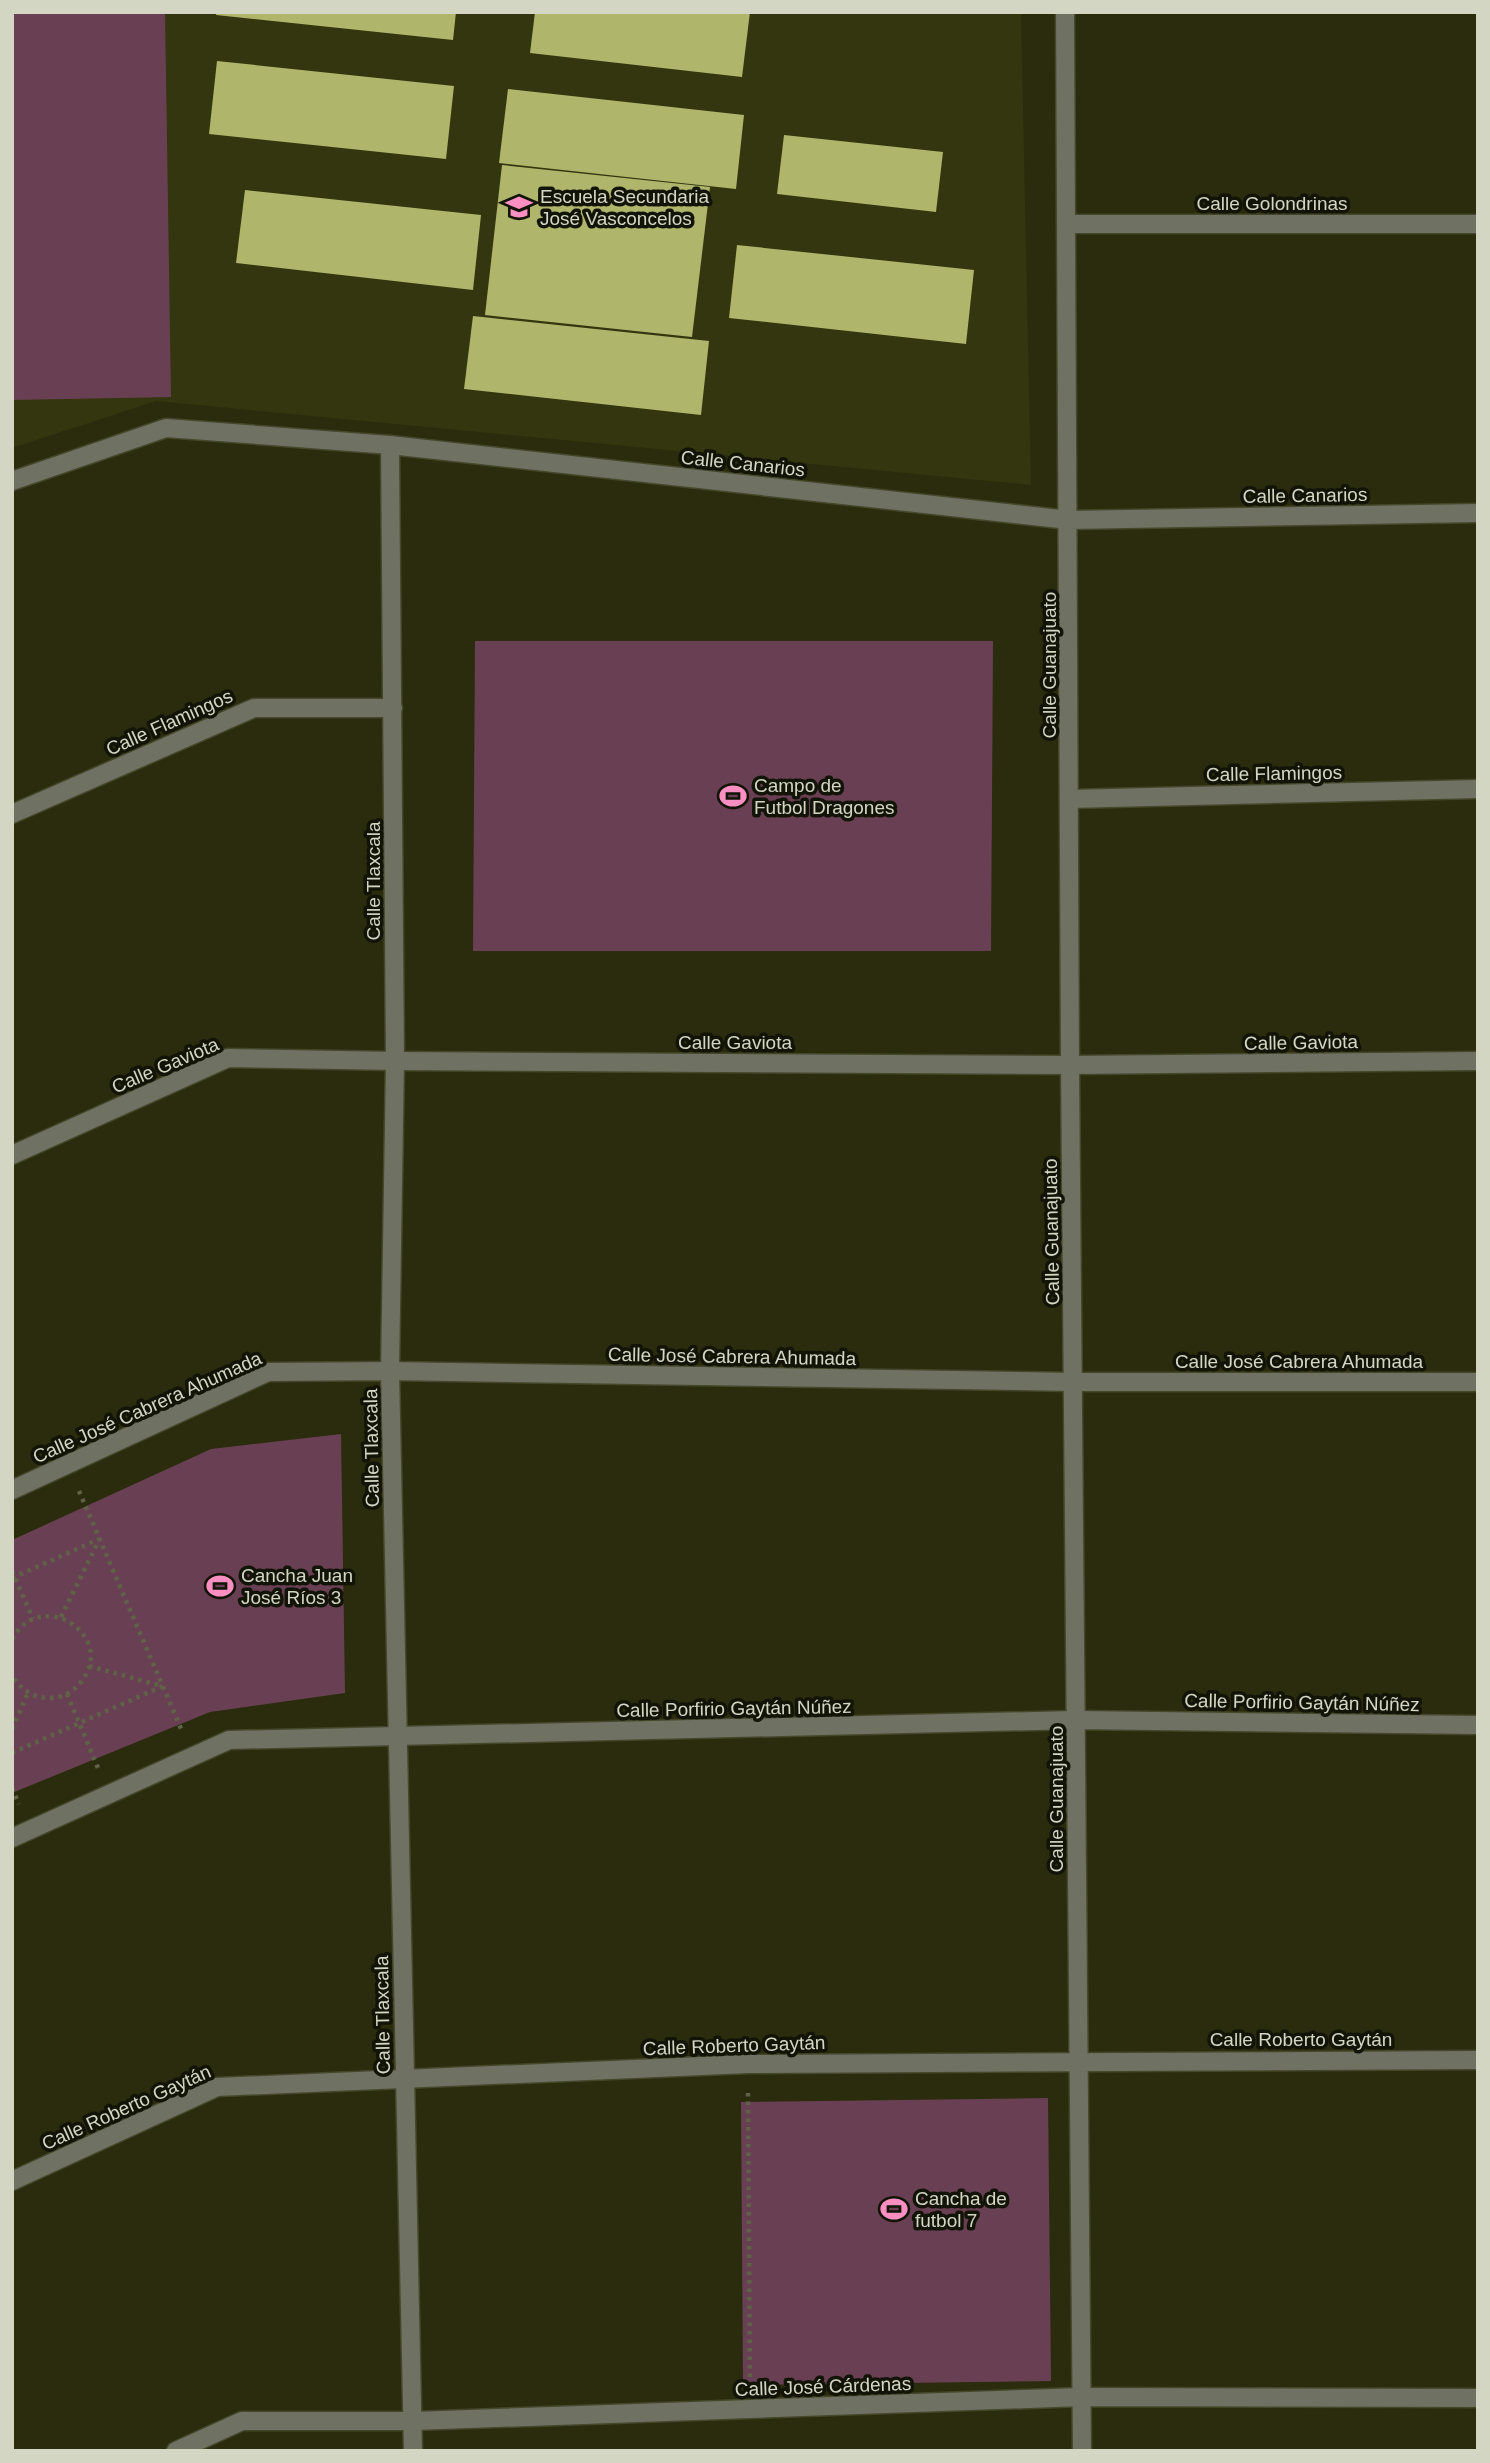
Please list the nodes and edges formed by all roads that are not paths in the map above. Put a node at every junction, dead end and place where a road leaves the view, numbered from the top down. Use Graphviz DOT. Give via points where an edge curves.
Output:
graph roads {
  1 [pos="1065,12"];
  2 [pos="1067,224"];
  3 [pos="1478,224"];
  4 [pos="390,445"];
  5 [pos="12,481"];
  6 [pos="1478,513"];
  7 [pos="1069,520"];
  8 [pos="393,708"];
  9 [pos="1478,789"];
  10 [pos="1070,799"];
  11 [pos="12,814"];
  12 [pos="395,1061"];
  13 [pos="1478,1061"];
  14 [pos="1070,1065"];
  15 [pos="12,1156"];
  16 [pos="390,1371"];
  17 [pos="1074,1382"];
  18 [pos="1478,1382"];
  19 [pos="12,1490"];
  20 [pos="1076,1720"];
  21 [pos="1478,1725"];
  22 [pos="398,1738"];
  23 [pos="12,1838"];
  24 [pos="1478,2060"];
  25 [pos="1079,2061"];
  26 [pos="404,2077"];
  27 [pos="12,2181"];
  28 [pos="1082,2397"];
  29 [pos="1478,2398"];
  30 [pos="414,2421"];
  31 [pos="176,2451"];
  32 [pos="413,2451"];
  33 [pos="1082,2451"];
  1 -- 2 [label="street, Calle Guanajuato"];
  2 -- 3 [label="street, Calle Golondrinas"];
  2 -- 7 [label="street, Calle Guanajuato"];
  4 -- 5 [label="street, Calle Canarios" via="166,428"];
  4 -- 7 [label="street, Calle Canarios"];
  4 -- 8 [label="street, Calle Tlaxcala"];
  6 -- 7 [label="street, Calle Canarios"];
  7 -- 10 [label="street, Calle Guanajuato"];
  8 -- 11 [label="street, Calle Flamingos" via="254,708"];
  8 -- 12 [label="street, Calle Tlaxcala"];
  9 -- 10 [label="street, Calle Flamingos"];
  10 -- 14 [label="street, Calle Guanajuato"];
  12 -- 14 [label="street, Calle Gaviota"];
  12 -- 15 [label="street, Calle Gaviota" via="228,1058"];
  12 -- 16 [label="street, Calle Tlaxcala"];
  13 -- 14 [label="street, Calle Gaviota"];
  14 -- 17 [label="street, Calle Guanajuato"];
  16 -- 17 [label="street, Calle José Cabrera Ahumada"];
  16 -- 19 [label="street, Calle José Cabrera Ahumada" via="268,1372"];
  16 -- 22 [label="street, Calle Tlaxcala"];
  17 -- 18 [label="street, Calle José Cabrera Ahumada"];
  17 -- 20 [label="street, Calle Guanajuato"];
  20 -- 21 [label="street, Calle Porfirio Gaytán Núñez"];
  20 -- 22 [label="street, Calle Porfirio Gaytán Núñez"];
  20 -- 25 [label="street, Calle Guanajuato"];
  22 -- 23 [label="street, Calle Porfirio Gaytán Núñez" via="229,1740"];
  22 -- 26 [label="street, Calle Tlaxcala"];
  24 -- 25 [label="street, Calle Roberto Gaytán"];
  25 -- 26 [label="street, Calle Roberto Gaytán" via="748,2064"];
  25 -- 28 [label="street, Calle Guanajuato"];
  26 -- 27 [label="street, Calle Roberto Gaytán" via="218,2087"];
  26 -- 30 [label="street, Calle Tlaxcala"];
  28 -- 29 [label="street, Calle José Cárdenas"];
  28 -- 30 [label="street, Calle José Cárdenas"];
  28 -- 33 [label="street, Calle Guanajuato"];
  30 -- 31 [label="street, Calle José Cárdenas" via="242,2421"];
  30 -- 32 [label="street, Calle Tlaxcala"];
}
